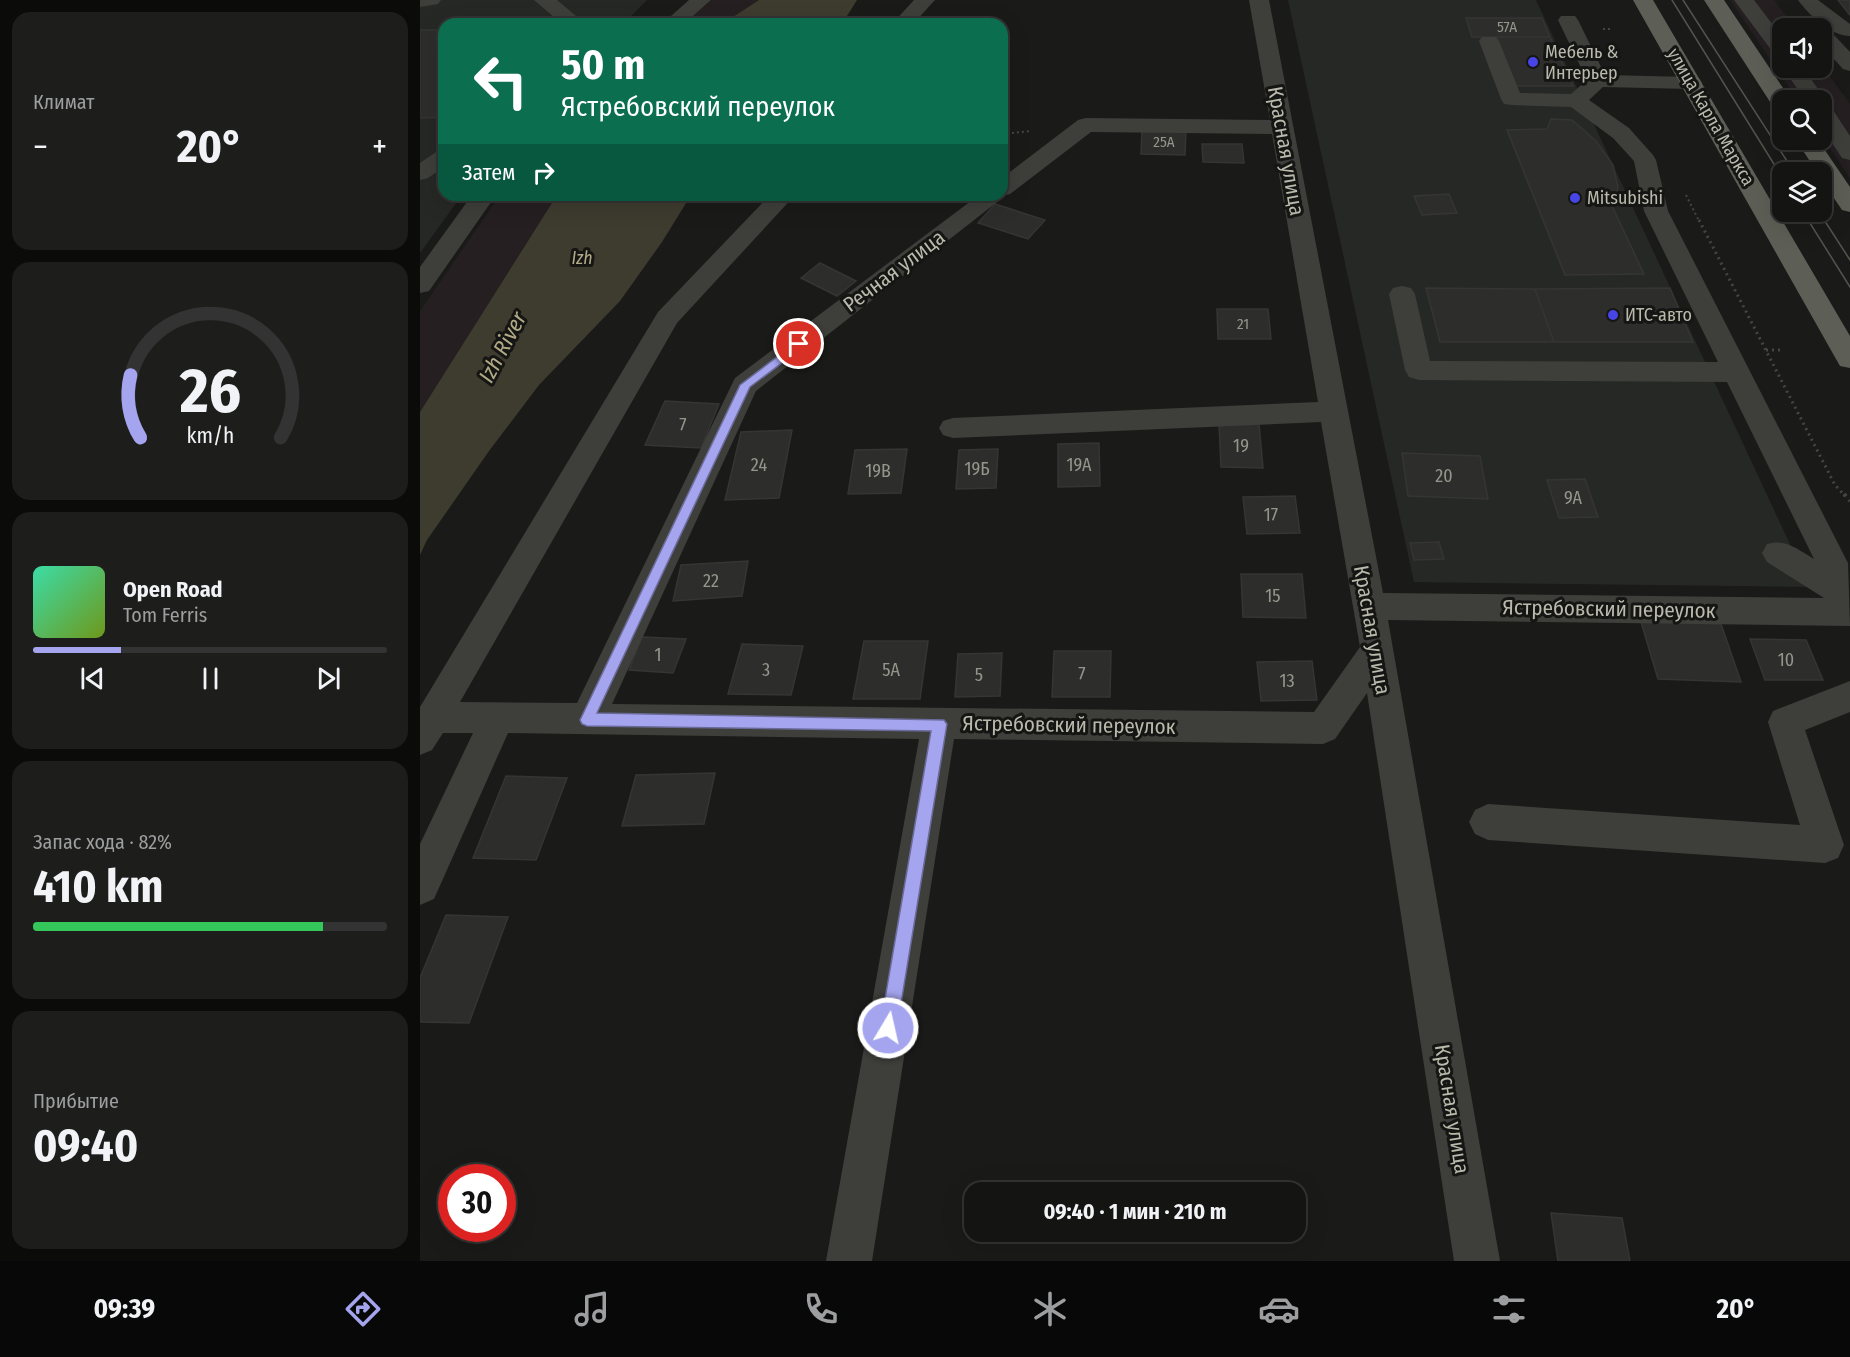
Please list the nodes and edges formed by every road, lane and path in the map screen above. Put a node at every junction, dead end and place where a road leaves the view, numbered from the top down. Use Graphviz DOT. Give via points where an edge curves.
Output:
graph roads {
  1 [pos="431,0"];
  2 [pos="544,0"];
  3 [pos="701,0"];
  4 [pos="925,0"];
  5 [pos="1259,0"];
  6 [pos="1643,0"];
  7 [pos="1714,0"];
  8 [pos="1744,0"];
  9 [pos="1808,0"];
  10 [pos="420,1"];
  11 [pos="565,18"];
  12 [pos="679,18"];
  13 [pos="908,18"];
  14 [pos="1568,20"];
  15 [pos="1597,22"];
  16 [pos="1601,29"];
  17 [pos="1850,30"];
  18 [pos="1772,36"];
  19 [pos="1832,40"];
  20 [pos="1850,40"];
  21 [pos="1489,41"];
  22 [pos="1832,47"];
  23 [pos="1850,65"];
  24 [pos="1598,81"];
  25 [pos="1691,83"];
  26 [pos="1774,90"];
  27 [pos="1576,101"];
  28 [pos="1832,111"];
  29 [pos="1850,115"];
  30 [pos="1832,126"];
  31 [pos="1282,127"];
  32 [pos="1816,150"];
  33 [pos="1850,153"];
  34 [pos="438,161"];
  35 [pos="420,173"];
  36 [pos="1843,179"];
  37 [pos="1008,184"];
  38 [pos="1684,192"];
  39 [pos="480,201"];
  40 [pos="777,201"];
  41 [pos="986,201"];
  42 [pos="1850,205"];
  43 [pos="420,285"];
  44 [pos="1402,294"];
  45 [pos="1850,359"];
  46 [pos="1736,372"];
  47 [pos="1333,411"];
  48 [pos="953,428"];
  49 [pos="1850,501"];
  50 [pos="1778,554"];
  51 [pos="1844,604"];
  52 [pos="1368,606"];
  53 [pos="1377,650"];
  54 [pos="1850,696"];
  55 [pos="498,718"];
  56 [pos="587,720"];
  57 [pos="939,724"];
  58 [pos="426,728"];
  59 [pos="1488,822"];
  60 [pos="420,886"];
  61 [pos="849,1261"];
  62 [pos="1477,1261"];
  1 -- 10 [label="street"];
  2 -- 11 [label="street"];
  3 -- 12 [label="street"];
  4 -- 13 [label="street"];
  5 -- 31 [label="street, Красная улица"];
  6 -- 25 [label="main road, улица Карла Маркса"];
  7 -- 26 [label="main road"];
  8 -- 18 [label="street"];
  9 -- 17 [label="street" via="1815,9"];
  14 -- 24 [label="street"];
  15 -- 16 [label="path"];
  19 -- 20 [label="street"];
  21 -- 27 [label="street" via="1512,99"];
  22 -- 23 [label="street"];
  24 -- 25 [label="street"];
  24 -- 27 [label="street"];
  25 -- 45 [label="main road, улица Карла Маркса"];
  27 -- 46 [label="street" via="1621,133 1645,160 1656,211"];
  28 -- 29 [label="street"];
  30 -- 33 [label="street"];
  31 -- 37 [label="street" via="1086,124"];
  31 -- 47 [label="street, Красная улица"];
  32 -- 36 [label="main road"];
  34 -- 35 [label="street"];
  36 -- 42 [label="main road"];
  38 -- 49 [label="path" via="1835,485"];
  39 -- 43 [label="street"];
  40 -- 58 [label="street" via="667,318"];
  41 -- 56 [label="street, Речная улица" via="745,385"];
  44 -- 46 [label="street" via="1419,370"];
  46 -- 51 [label="street" via="1832,563"];
  47 -- 48 [label="street"];
  47 -- 52 [label="street, Красная улица"];
  50 -- 51 [label="street"];
  51 -- 52 [label="street, Ястребовский переулок"];
  52 -- 53 [label="street, Красная улица"];
  53 -- 57 [label="street, Ястребовский переулок" via="1323,728"];
  53 -- 62 [label="street, Красная улица"];
  54 -- 59 [label="street" via="1785,723 1825,845"];
  55 -- 56 [label="street, Ястребовский переулок"];
  55 -- 58 [label="street, Ястребовский переулок"];
  55 -- 60 [label="street"];
  56 -- 57 [label="street, Ястребовский переулок"];
  57 -- 61 [label="street"];
}
